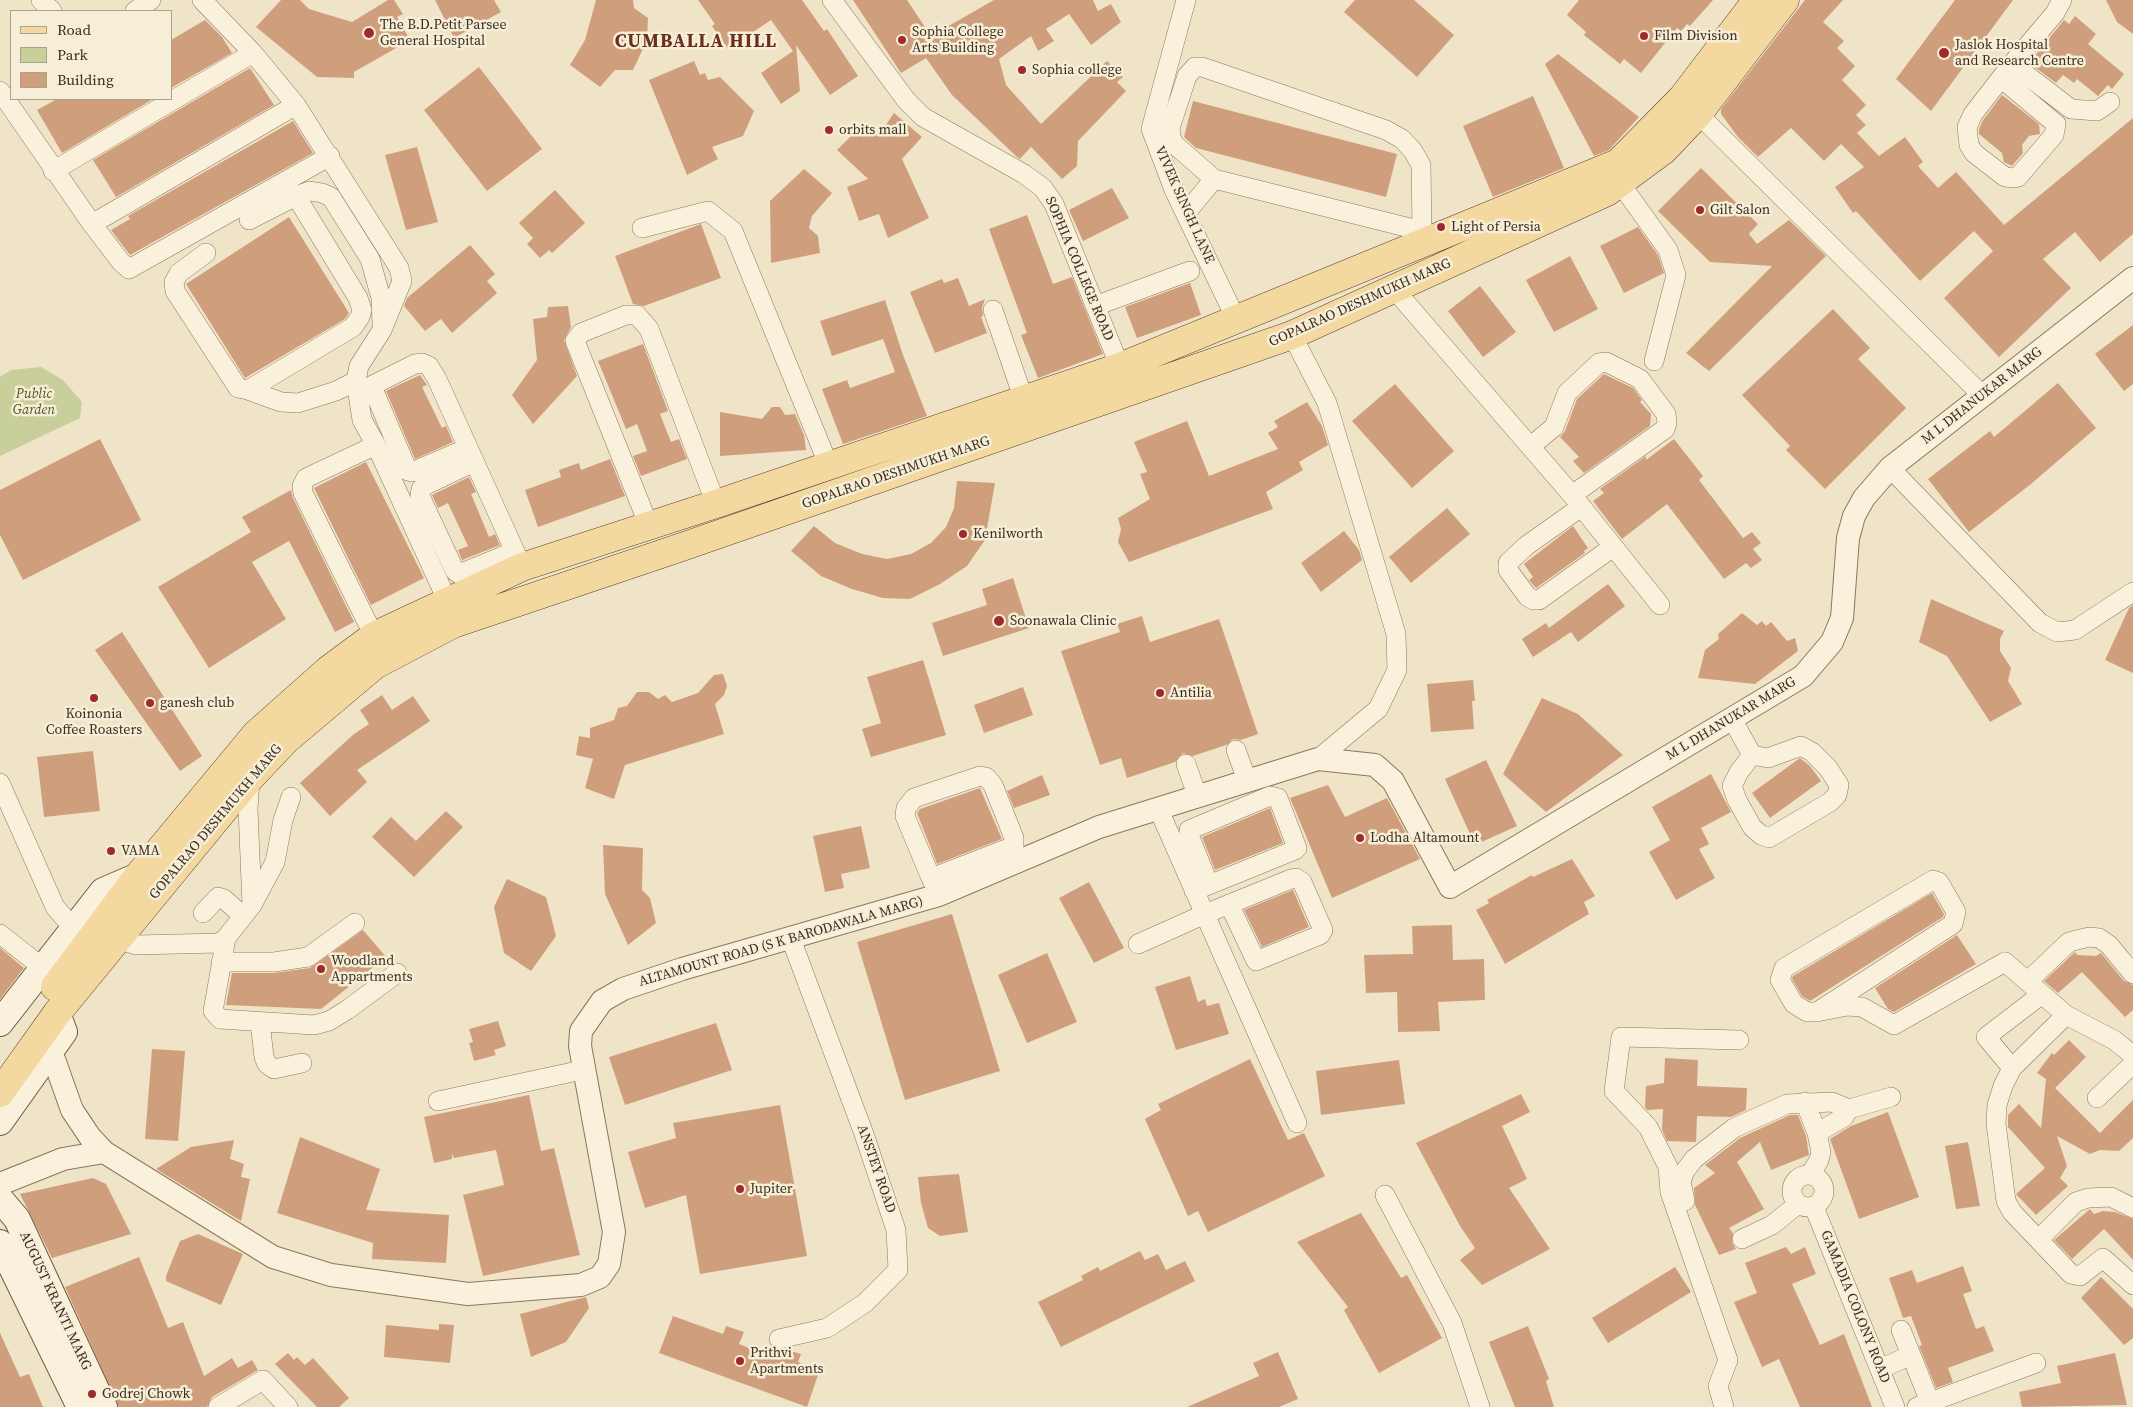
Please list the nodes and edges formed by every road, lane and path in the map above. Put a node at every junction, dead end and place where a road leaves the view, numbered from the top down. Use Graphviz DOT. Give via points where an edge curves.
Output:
graph roads {
  1 [pos="41,0"];
  2 [pos="151,0"];
  3 [pos="202,0"];
  4 [pos="832,0"];
  5 [pos="1186,0"];
  6 [pos="1756,0"];
  7 [pos="1785,0"];
  8 [pos="2062,0"];
  9 [pos="51,10"];
  10 [pos="136,10"];
  11 [pos="254,53"];
  12 [pos="2007,71"];
  13 [pos="6,102"];
  14 [pos="2110,102"];
  15 [pos="296,105"];
  16 [pos="1690,106"];
  17 [pos="330,156"];
  18 [pos="53,171"];
  19 [pos="1214,178"];
  20 [pos="1620,183"];
  21 [pos="296,196"];
  22 [pos="1186,213"];
  23 [pos="249,220"];
  24 [pos="92,224"];
  25 [pos="642,228"];
  26 [pos="1426,235"];
  27 [pos="206,253"];
  28 [pos="1190,271"];
  29 [pos="2133,278"];
  30 [pos="1394,289"];
  31 [pos="1095,306"];
  32 [pos="992,310"];
  33 [pos="1237,320"];
  34 [pos="382,330"];
  35 [pos="1292,335"];
  36 [pos="1654,361"];
  37 [pos="1120,368"];
  38 [pos="356,381"];
  39 [pos="248,390"];
  40 [pos="1982,395"];
  41 [pos="1024,400"];
  42 [pos="376,445"];
  43 [pos="1530,446"];
  44 [pos="471,455"];
  45 [pos="829,466"];
  46 [pos="1890,468"];
  47 [pos="1577,501"];
  48 [pos="716,504"];
  49 [pos="649,526"];
  50 [pos="1613,547"];
  51 [pos="518,559"];
  52 [pos="2133,592"];
  53 [pos="448,602"];
  54 [pos="1660,605"];
  55 [pos="374,636"];
  56 [pos="1732,719"];
  57 [pos="1236,750"];
  58 [pos="1752,755"];
  59 [pos="1318,759"];
  60 [pos="1186,764"];
  61 [pos="250,778"];
  62 [pos="0,783"];
  63 [pos="1257,785"];
  64 [pos="291,797"];
  65 [pos="1191,797"];
  66 [pos="1158,808"];
  67 [pos="1196,826"];
  68 [pos="1003,859"];
  69 [pos="138,876"];
  70 [pos="935,887"];
  71 [pos="1450,887"];
  72 [pos="1202,888"];
  73 [pos="1229,904"];
  74 [pos="247,911"];
  75 [pos="203,913"];
  76 [pos="1205,914"];
  77 [pos="355,923"];
  78 [pos="74,929"];
  79 [pos="0,934"];
  80 [pos="226,938"];
  81 [pos="117,939"];
  82 [pos="791,939"];
  83 [pos="1138,944"];
  84 [pos="222,962"];
  85 [pos="397,973"];
  86 [pos="2133,974"];
  87 [pos="51,975"];
  88 [pos="2028,981"];
  89 [pos="2042,994"];
  90 [pos="1818,1012"];
  91 [pos="2066,1015"];
  92 [pos="260,1022"];
  93 [pos="0,1023"];
  94 [pos="1739,1040"];
  95 [pos="44,1046"];
  96 [pos="2133,1055"];
  97 [pos="0,1060"];
  98 [pos="302,1063"];
  99 [pos="2133,1064"];
  100 [pos="2012,1068"];
  101 [pos="582,1070"];
  102 [pos="0,1093"];
  103 [pos="1892,1097"];
  104 [pos="2097,1098"];
  105 [pos="438,1101"];
  106 [pos="1805,1102"];
  107 [pos="1849,1109"];
  108 [pos="0,1122"];
  109 [pos="1297,1124"];
  110 [pos="1817,1134"];
  111 [pos="97,1144"];
  112 [pos="0,1184"];
  113 [pos="1385,1195"];
  114 [pos="0,1199"];
  115 [pos="1806,1206"];
  116 [pos="2133,1208"];
  117 [pos="1742,1239"];
  118 [pos="2039,1240"];
  119 [pos="0,1243"];
  120 [pos="1704,1257"];
  121 [pos="2133,1285"];
  122 [pos="35,1287"];
  123 [pos="1901,1330"];
  124 [pos="779,1339"];
  125 [pos="66,1351"];
  126 [pos="1911,1356"];
  127 [pos="2036,1363"];
  128 [pos="1880,1369"];
  129 [pos="1924,1405"];
  130 [pos="80,1407"];
  131 [pos="104,1407"];
  132 [pos="218,1407"];
  133 [pos="288,1407"];
  134 [pos="1480,1407"];
  135 [pos="1724,1407"];
  136 [pos="1895,1407"];
  1 -- 9 [label="street"];
  2 -- 10 [label="street"];
  3 -- 11 [label="street"];
  4 -- 31 [label="street, SOPHIA COLLEGE ROAD" via="906,100 923,117 1043,188 1054,204"];
  5 -- 22 [label="street, VIVEK SINGH LANE" via="1151,129"];
  6 -- 16 [label="main road, GOPALRAO DESHMUKH MARG"];
  7 -- 16 [label="main road, GOPALRAO DESHMUKH MARG"];
  8 -- 12 [label="street"];
  11 -- 15 [label="street"];
  11 -- 18 [label="street"];
  12 -- 12 [label="street" via="1973,114 1967,136 1974,153 2005,177 2014,178 2054,135 2056,124"];
  12 -- 14 [label="street" via="2070,109 2097,111"];
  13 -- 18 [label="street"];
  15 -- 17 [label="street"];
  15 -- 24 [label="street"];
  16 -- 20 [label="main road, GOPALRAO DESHMUKH MARG" via="1664,150"];
  16 -- 26 [label="main road, GOPALRAO DESHMUKH MARG" via="1618,163"];
  16 -- 40 [label="street"];
  17 -- 24 [label="street" via="129,269"];
  17 -- 34 [label="street" via="399,268 402,281"];
  18 -- 24 [label="street"];
  19 -- 22 [label="street"];
  19 -- 26 [label="street"];
  19 -- 26 [label="street" via="1174,144 1171,137 1170,128 1187,76 1195,67 1386,130 1402,139 1421,165"];
  20 -- 30 [label="main road, GOPALRAO DESHMUKH MARG" via="1607,192"];
  20 -- 36 [label="street" via="1668,250 1676,275"];
  21 -- 23 [label="street"];
  21 -- 34 [label="street" via="310,192 331,197 370,259 381,298"];
  21 -- 39 [label="street" via="358,298 362,310 353,327"];
  22 -- 33 [label="street, VIVEK SINGH LANE"];
  25 -- 45 [label="street" via="708,211 733,231"];
  26 -- 33 [label="main road, GOPALRAO DESHMUKH MARG"];
  27 -- 39 [label="street" via="179,273 174,282 175,291 238,388"];
  28 -- 31 [label="street"];
  29 -- 40 [label="street, M L DHANUKAR MARG"];
  30 -- 35 [label="main road, GOPALRAO DESHMUKH MARG"];
  30 -- 43 [label="street"];
  31 -- 37 [label="street, SOPHIA COLLEGE ROAD"];
  32 -- 41 [label="street"];
  33 -- 37 [label="main road, GOPALRAO DESHMUKH MARG"];
  34 -- 38 [label="street" via="359,366"];
  35 -- 59 [label="street" via="1327,403 1396,634 1397,670 1378,709"];
  35 -- 61 [label="main road, GOPALRAO DESHMUKH MARG" via="453,624 375,665 286,740"];
  37 -- 41 [label="main road, GOPALRAO DESHMUKH MARG"];
  38 -- 39 [label="street" via="298,403 281,402"];
  38 -- 42 [label="street" via="362,420"];
  40 -- 46 [label="street, M L DHANUKAR MARG"];
  41 -- 45 [label="main road, GOPALRAO DESHMUKH MARG"];
  42 -- 53 [label="street"];
  42 -- 55 [label="street" via="306,478 302,486"];
  43 -- 47 [label="street"];
  43 -- 47 [label="street" via="1554,427 1567,393 1599,363 1606,362 1640,379 1666,414 1665,429"];
  44 -- 44 [label="street" via="438,379 429,366 415,364 373,385 408,471"];
  44 -- 51 [label="street"];
  44 -- 51 [label="street" via="421,489 420,496 459,574"];
  45 -- 48 [label="main road, GOPALRAO DESHMUKH MARG"];
  46 -- 52 [label="street" via="2040,623 2058,632 2075,630"];
  46 -- 56 [label="street, M L DHANUKAR MARG" via="1864,498 1854,516 1848,538 1842,618 1832,642 1803,676"];
  47 -- 50 [label="street"];
  47 -- 50 [label="street" via="1508,563 1508,570 1527,596 1539,600"];
  48 -- 49 [label="main road, GOPALRAO DESHMUKH MARG"];
  48 -- 49 [label="street" via="649,328 637,315 626,315 581,333 575,341"];
  49 -- 51 [label="main road, GOPALRAO DESHMUKH MARG"];
  50 -- 54 [label="street"];
  51 -- 53 [label="main road, GOPALRAO DESHMUKH MARG"];
  53 -- 55 [label="main road, GOPALRAO DESHMUKH MARG"];
  55 -- 69 [label="main road, GOPALRAO DESHMUKH MARG" via="328,670 256,734"];
  56 -- 58 [label="street"];
  56 -- 71 [label="street, M L DHANUKAR MARG"];
  57 -- 63 [label="street"];
  58 -- 58 [label="street" via="1768,758 1801,746 1828,768 1839,785 1837,795 1769,838 1761,835 1752,827 1732,786"];
  59 -- 63 [label="street, ALTAMOUNT ROAD (S K BARODAWALA MARG)"];
  59 -- 71 [label="street, ALTAMOUNT ROAD (S K BARODAWALA MARG)" via="1375,764 1394,780"];
  60 -- 65 [label="street"];
  61 -- 74 [label="street"];
  61 -- 81 [label="main road, GOPALRAO DESHMUKH MARG"];
  62 -- 78 [label="street" via="55,907"];
  63 -- 65 [label="street, ALTAMOUNT ROAD (S K BARODAWALA MARG)"];
  63 -- 67 [label="street"];
  63 -- 72 [label="street" via="1280,800 1297,848"];
  64 -- 74 [label="street" via="275,862"];
  65 -- 66 [label="street, ALTAMOUNT ROAD (S K BARODAWALA MARG)"];
  65 -- 67 [label="street"];
  66 -- 68 [label="street, ALTAMOUNT ROAD (S K BARODAWALA MARG)"];
  66 -- 72 [label="street"];
  67 -- 72 [label="street" via="1189,830 1189,835"];
  68 -- 70 [label="street, ALTAMOUNT ROAD (S K BARODAWALA MARG)"];
  68 -- 70 [label="street" via="1014,846 1014,838 993,785 986,777 980,776 914,798 906,808 905,816"];
  69 -- 78 [label="main road" via="103,891"];
  69 -- 87 [label="main road, GOPALRAO DESHMUKH MARG"];
  70 -- 82 [label="street, ALTAMOUNT ROAD (S K BARODAWALA MARG)"];
  72 -- 76 [label="street"];
  73 -- 73 [label="street" via="1296,878 1302,882 1323,930 1320,935 1256,961"];
  73 -- 76 [label="street"];
  74 -- 75 [label="street" via="218,897"];
  74 -- 80 [label="street"];
  76 -- 83 [label="street"];
  76 -- 109 [label="street"];
  77 -- 84 [label="street" via="308,957 274,962"];
  78 -- 87 [label="main road"];
  79 -- 87 [label="street"];
  80 -- 81 [label="street" via="219,943 136,945"];
  80 -- 84 [label="street"];
  81 -- 95 [label="main road, GOPALRAO DESHMUKH MARG" via="57,1013"];
  82 -- 101 [label="street, ALTAMOUNT ROAD (S K BARODAWALA MARG)" via="682,969 623,989 602,1000 581,1031"];
  82 -- 124 [label="street, ANSTEY ROAD" via="896,1230 898,1270 865,1303 827,1328"];
  84 -- 92 [label="street" via="213,1011 216,1016"];
  85 -- 92 [label="street" via="329,1021 314,1025"];
  86 -- 88 [label="street" via="2109,945 2099,938 2089,937 2069,942"];
  87 -- 93 [label="main road"];
  87 -- 97 [label="main road, GOPALRAO DESHMUKH MARG"];
  88 -- 89 [label="street"];
  88 -- 90 [label="street" via="2005,962 1894,1025 1862,1007 1847,1006"];
  89 -- 91 [label="street"];
  89 -- 100 [label="street" via="1986,1037"];
  90 -- 90 [label="street" via="1806,1012 1794,1004 1780,980 1784,968 1930,881 1939,882 1956,912 1950,927"];
  91 -- 96 [label="street" via="2114,1040"];
  91 -- 100 [label="street"];
  92 -- 98 [label="street" via="267,1064 274,1069"];
  94 -- 135 [label="street" via="1621,1037 1614,1091 1648,1126 1668,1167 1670,1192 1728,1360 1718,1386"];
  95 -- 102 [label="main road, GOPALRAO DESHMUKH MARG"];
  95 -- 108 [label="main road"];
  95 -- 111 [label="street" via="72,1110"];
  99 -- 104 [label="street"];
  100 -- 118 [label="street" via="2000,1096 1996,1124 2006,1201 2012,1212"];
  101 -- 105 [label="street"];
  101 -- 111 [label="street, ALTAMOUNT ROAD (S K BARODAWALA MARG)" via="614,1232 609,1264 600,1277 581,1285 468,1294 331,1275 272,1257"];
  103 -- 107 [label="street"];
  106 -- 107 [label="street" via="1832,1102"];
  106 -- 110 [label="street"];
  106 -- 120 [label="street" via="1787,1104 1734,1128 1685,1171 1682,1191"];
  107 -- 110 [label="street" via="1844,1117"];
  110 -- 115 [label="street" via="1821,1152 1810,1175 1819,1180 1824,1190 1822,1200"];
  111 -- 112 [label="street"];
  113 -- 134 [label="street" via="1452,1323"];
  114 -- 122 [label="main road, AUGUST KRANTI MARG" via="17,1219"];
  115 -- 117 [label="street"];
  115 -- 128 [label="street, GAMADIA COLONY ROAD"];
  116 -- 118 [label="street" via="2112,1197 2076,1202"];
  118 -- 121 [label="street" via="2071,1274 2080,1276 2103,1258"];
  119 -- 122 [label="main road, AUGUST KRANTI MARG"];
  122 -- 125 [label="main road, AUGUST KRANTI MARG"];
  123 -- 126 [label="street"];
  125 -- 130 [label="main road, AUGUST KRANTI MARG"];
  125 -- 131 [label="main road, AUGUST KRANTI MARG"];
  126 -- 128 [label="street"];
  126 -- 129 [label="street"];
  127 -- 129 [label="street"];
  128 -- 136 [label="street, GAMADIA COLONY ROAD"];
  132 -- 133 [label="street" via="263,1380"];
}
